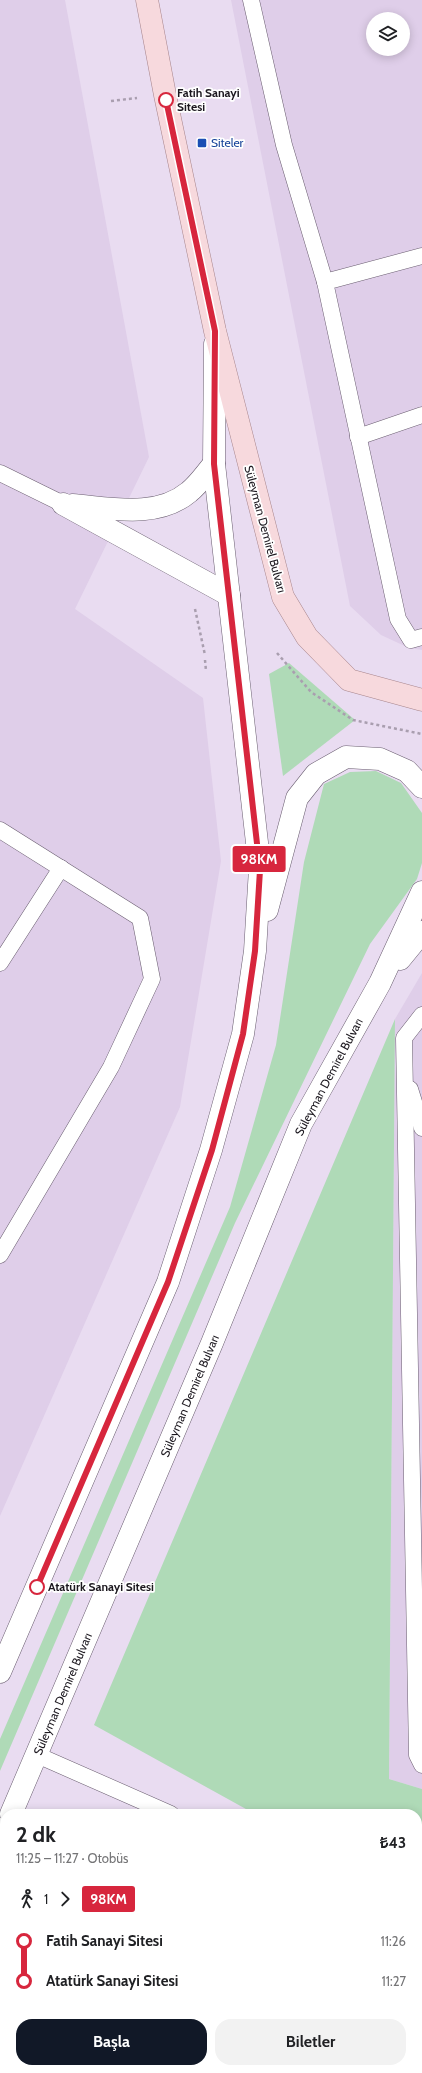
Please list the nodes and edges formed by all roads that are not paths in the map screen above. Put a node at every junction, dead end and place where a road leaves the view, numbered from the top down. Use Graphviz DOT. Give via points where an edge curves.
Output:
graph roads {
  1 [pos="147,0"];
  2 [pos="251,0"];
  3 [pos="422,256"];
  4 [pos="325,282"];
  5 [pos="215,331"];
  6 [pos="422,415"];
  7 [pos="358,437"];
  8 [pos="214,464"];
  9 [pos="0,473"];
  10 [pos="63,504"];
  11 [pos="229,595"];
  12 [pos="422,637"];
  13 [pos="422,700"];
  14 [pos="422,787"];
  15 [pos="0,830"];
  16 [pos="61,868"];
  17 [pos="422,892"];
  18 [pos="422,932"];
  19 [pos="255,951"];
  20 [pos="0,963"];
  21 [pos="380,983"];
  22 [pos="422,1015"];
  23 [pos="405,1070"];
  24 [pos="422,1128"];
  25 [pos="0,1255"];
  26 [pos="0,1672"];
  27 [pos="37,1756"];
  28 [pos="422,1765"];
  29 [pos="13,1809"];
  30 [pos="159,1809"];
  1 -- 5 [label="main road, Süleyman Demirel Bulvarı"];
  2 -- 4 [label="lane" via="284,145"];
  3 -- 4 [label="lane"];
  4 -- 7 [label="lane"];
  5 -- 8 [label="street, Süleyman Demirel Bulvarı"];
  5 -- 13 [label="main road, Süleyman Demirel Bulvarı" via="283,597 307,638 349,680"];
  6 -- 7 [label="lane"];
  7 -- 12 [label="lane" via="398,619 411,640"];
  8 -- 10 [label="street" via="190,492 170,504 135,510"];
  8 -- 11 [label="street, Süleyman Demirel Bulvarı"];
  9 -- 10 [label="lane"];
  10 -- 11 [label="street"];
  11 -- 19 [label="street, Süleyman Demirel Bulvarı" via="260,870"];
  14 -- 19 [label="street" via="407,771 380,759 346,757 316,774 298,798"];
  15 -- 16 [label="lane"];
  16 -- 20 [label="lane"];
  16 -- 25 [label="lane" via="140,918 152,979 112,1067"];
  17 -- 21 [label="street"];
  18 -- 21 [label="street"];
  19 -- 26 [label="street, Süleyman Demirel Bulvarı" via="243,1034 212,1150 168,1282"];
  21 -- 27 [label="street, Süleyman Demirel Bulvarı" via="301,1124 212,1343"];
  22 -- 23 [label="lane" via="404,1038"];
  23 -- 24 [label="lane"];
  23 -- 28 [label="lane" via="417,1755"];
  27 -- 29 [label="street, Süleyman Demirel Bulvarı"];
  27 -- 30 [label="lane"];
}
